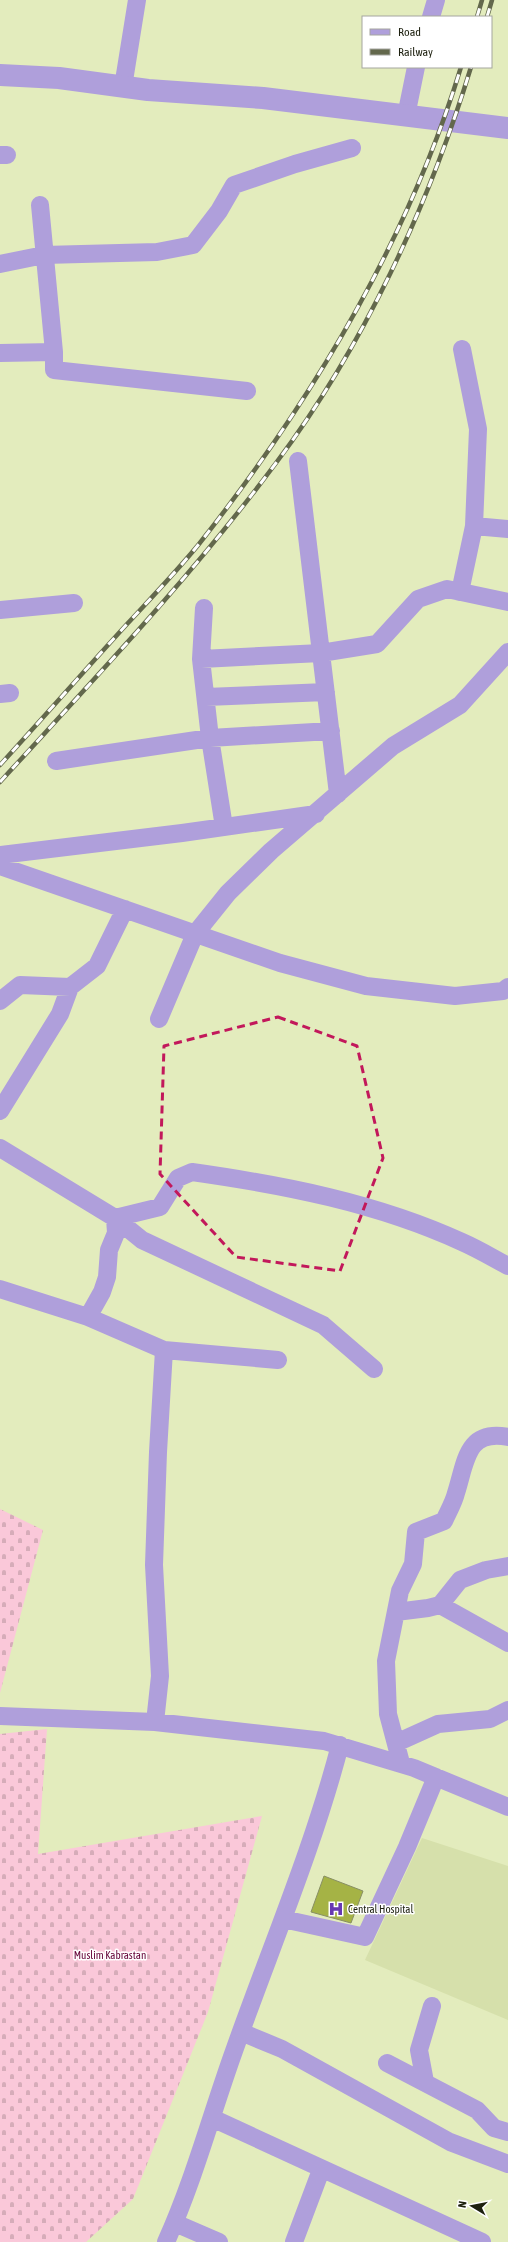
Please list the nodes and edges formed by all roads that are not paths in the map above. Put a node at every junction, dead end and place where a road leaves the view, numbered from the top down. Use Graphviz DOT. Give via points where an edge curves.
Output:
graph roads {
  1 [pos="138,0"];
  2 [pos="436,0"];
  3 [pos="431,16"];
  4 [pos="416,68"];
  5 [pos="0,75"];
  6 [pos="124,87"];
  7 [pos="406,116"];
  8 [pos="508,128"];
  9 [pos="352,148"];
  10 [pos="40,205"];
  11 [pos="44,256"];
  12 [pos="0,264"];
  13 [pos="462,348"];
  14 [pos="54,352"];
  15 [pos="0,353"];
  16 [pos="247,391"];
  17 [pos="298,462"];
  18 [pos="474,526"];
  19 [pos="508,529"];
  20 [pos="460,592"];
  21 [pos="508,602"];
  22 [pos="74,603"];
  23 [pos="204,608"];
  24 [pos="0,610"];
  25 [pos="508,652"];
  26 [pos="321,653"];
  27 [pos="201,659"];
  28 [pos="326,692"];
  29 [pos="206,697"];
  30 [pos="331,730"];
  31 [pos="210,738"];
  32 [pos="56,761"];
  33 [pos="338,794"];
  34 [pos="316,814"];
  35 [pos="224,827"];
  36 [pos="0,855"];
  37 [pos="0,866"];
  38 [pos="125,909"];
  39 [pos="195,934"];
  40 [pos="70,987"];
  41 [pos="508,987"];
  42 [pos="0,1001"];
  43 [pos="159,1019"];
  44 [pos="0,1112"];
  45 [pos="0,1148"];
  46 [pos="115,1218"];
  47 [pos="508,1266"];
  48 [pos="0,1289"];
  49 [pos="88,1317"];
  50 [pos="164,1350"];
  51 [pos="278,1360"];
  52 [pos="374,1370"];
  53 [pos="508,1437"];
  54 [pos="508,1566"];
  55 [pos="440,1605"];
  56 [pos="396,1612"];
  57 [pos="508,1642"];
  58 [pos="508,1710"];
  59 [pos="0,1716"];
  60 [pos="155,1722"];
  61 [pos="396,1743"];
  62 [pos="340,1745"];
  63 [pos="401,1763"];
  64 [pos="436,1777"];
  65 [pos="508,1807"];
  66 [pos="282,1919"];
  67 [pos="432,2006"];
  68 [pos="241,2032"];
  69 [pos="387,2063"];
  70 [pos="425,2082"];
  71 [pos="212,2118"];
  72 [pos="508,2132"];
  73 [pos="508,2164"];
  74 [pos="321,2170"];
  75 [pos="175,2223"];
  76 [pos="166,2242"];
  77 [pos="219,2242"];
  78 [pos="294,2242"];
  79 [pos="482,2242"];
  1 -- 6 [label="street"];
  2 -- 3 [label="street"];
  4 -- 7 [label="street"];
  5 -- 6 [label="street" via="59,78"];
  6 -- 7 [label="street" via="263,98"];
  7 -- 8 [label="street"];
  9 -- 11 [label="street" via="234,185 219,211 193,245 157,252"];
  10 -- 11 [label="street"];
  11 -- 12 [label="street"];
  11 -- 14 [label="street"];
  13 -- 18 [label="street" via="478,429"];
  14 -- 15 [label="street"];
  14 -- 16 [label="street" via="54,370"];
  17 -- 26 [label="street"];
  18 -- 19 [label="street"];
  18 -- 20 [label="street"];
  20 -- 21 [label="street"];
  20 -- 26 [label="street" via="447,589 418,599 377,644"];
  22 -- 24 [label="street"];
  23 -- 27 [label="street"];
  25 -- 33 [label="street" via="460,705 393,746"];
  26 -- 27 [label="street"];
  26 -- 28 [label="street"];
  27 -- 29 [label="street"];
  28 -- 29 [label="street"];
  28 -- 30 [label="street"];
  29 -- 31 [label="street"];
  30 -- 31 [label="street"];
  30 -- 33 [label="street"];
  31 -- 32 [label="street"];
  31 -- 35 [label="street"];
  33 -- 34 [label="street"];
  34 -- 35 [label="street"];
  34 -- 39 [label="street" via="271,851 228,893"];
  35 -- 36 [label="street"];
  37 -- 38 [label="street"];
  38 -- 39 [label="street"];
  38 -- 40 [label="street" via="97,966"];
  39 -- 41 [label="street" via="280,963 366,986 455,996 503,991"];
  39 -- 43 [label="street"];
  40 -- 42 [label="street" via="20,985"];
  40 -- 44 [label="street" via="60,1014"];
  45 -- 46 [label="street"];
  46 -- 47 [label="street" via="160,1207 178,1178 192,1172 326,1196 380,1211 462,1241"];
  46 -- 49 [label="street" via="116,1233 109,1250 107,1277"];
  46 -- 52 [label="street" via="142,1240 323,1325"];
  48 -- 49 [label="street"];
  49 -- 50 [label="street"];
  50 -- 51 [label="street"];
  50 -- 60 [label="street" via="154,1565 160,1676"];
  53 -- 56 [label="street" via="482,1437 474,1443 444,1521 416,1532 413,1564 400,1591"];
  54 -- 55 [label="street" via="486,1570 460,1580"];
  55 -- 56 [label="street"];
  55 -- 57 [label="street"];
  56 -- 61 [label="street" via="386,1661 388,1714"];
  58 -- 61 [label="street" via="490,1719 438,1724"];
  59 -- 60 [label="street"];
  60 -- 62 [label="street"];
  61 -- 63 [label="street"];
  62 -- 63 [label="street"];
  62 -- 66 [label="street" via="327,1794"];
  63 -- 64 [label="street"];
  64 -- 65 [label="street"];
  64 -- 66 [label="street" via="365,1937"];
  66 -- 68 [label="street"];
  67 -- 70 [label="street" via="419,2050"];
  68 -- 71 [label="street"];
  68 -- 73 [label="street" via="282,2049 450,2142"];
  69 -- 70 [label="street"];
  70 -- 72 [label="street" via="477,2110 494,2128"];
  71 -- 74 [label="street"];
  71 -- 75 [label="street"];
  74 -- 78 [label="street"];
  74 -- 79 [label="street"];
  75 -- 76 [label="street"];
  75 -- 77 [label="street"];
}
